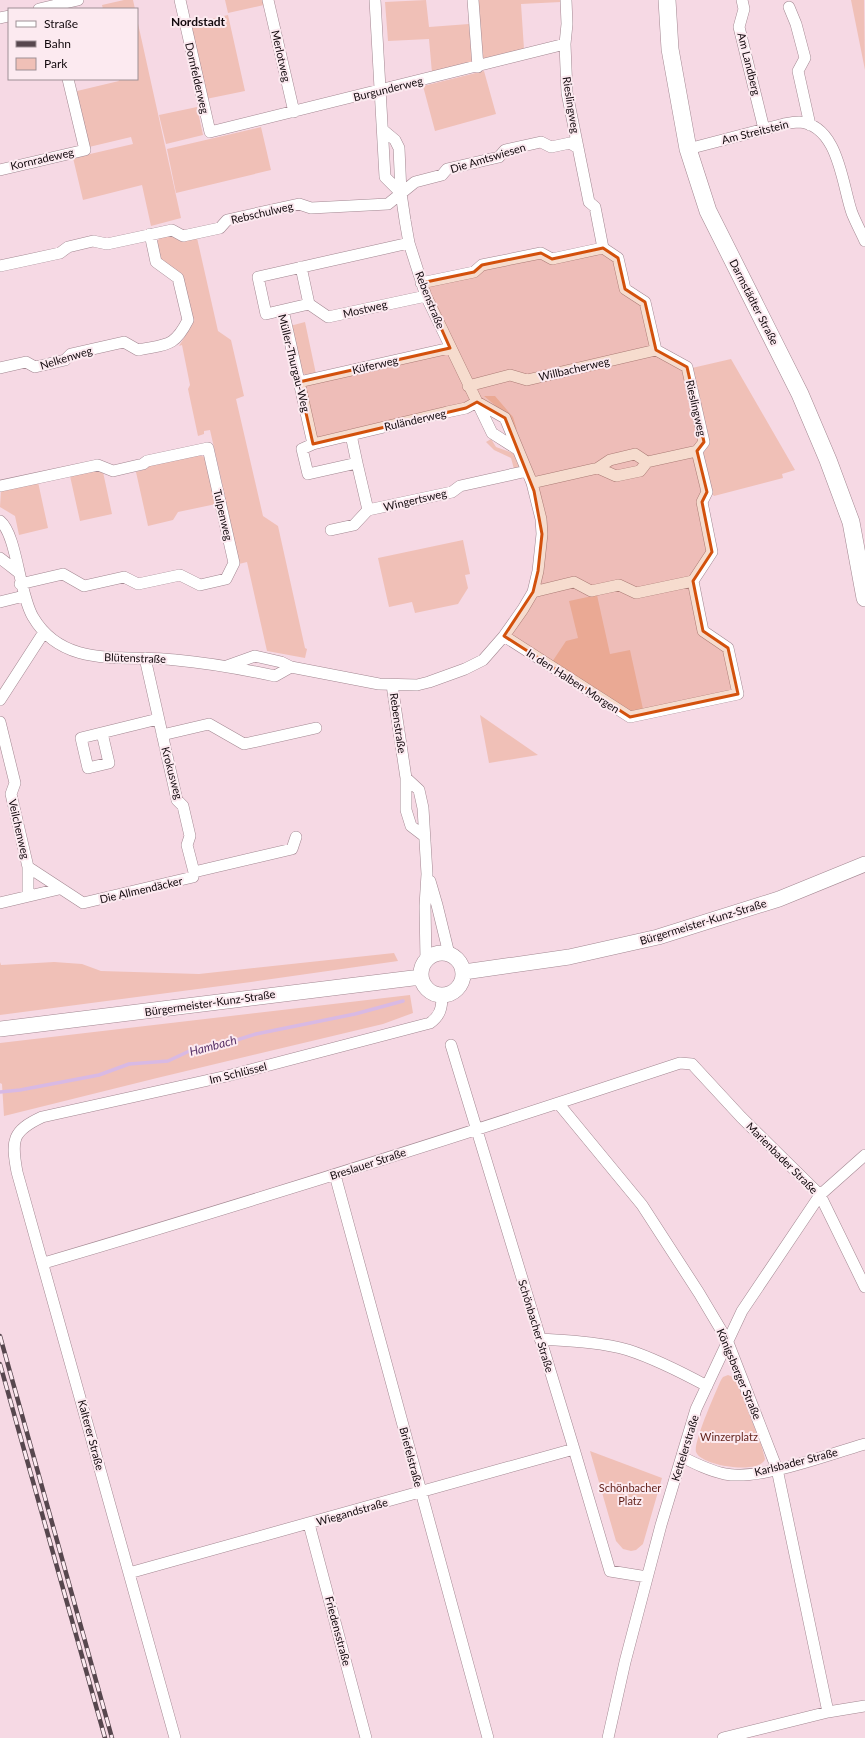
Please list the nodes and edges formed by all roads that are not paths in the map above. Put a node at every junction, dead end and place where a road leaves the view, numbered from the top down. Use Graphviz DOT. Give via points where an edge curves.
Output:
graph roads {
  1 [pos="78,0"];
  2 [pos="180,0"];
  3 [pos="268,0"];
  4 [pos="375,0"];
  5 [pos="473,0"];
  6 [pos="566,0"];
  7 [pos="667,0"];
  8 [pos="742,0"];
  9 [pos="51,5"];
  10 [pos="789,7"];
  11 [pos="565,44"];
  12 [pos="478,67"];
  13 [pos="68,80"];
  14 [pos="380,91"];
  15 [pos="294,112"];
  16 [pos="810,125"];
  17 [pos="764,129"];
  18 [pos="383,130"];
  19 [pos="210,132"];
  20 [pos="578,148"];
  21 [pos="688,149"];
  22 [pos="0,170"];
  23 [pos="401,193"];
  24 [pos="150,234"];
  25 [pos="865,242"];
  26 [pos="409,243"];
  27 [pos="603,248"];
  28 [pos="0,266"];
  29 [pos="300,267"];
  30 [pos="421,284"];
  31 [pos="426,296"];
  32 [pos="309,304"];
  33 [pos="283,310"];
  34 [pos="450,348"];
  35 [pos="656,350"];
  36 [pos="0,368"];
  37 [pos="300,382"];
  38 [pos="468,386"];
  39 [pos="477,402"];
  40 [pos="351,435"];
  41 [pos="314,444"];
  42 [pos="516,449"];
  43 [pos="697,451"];
  44 [pos="647,462"];
  45 [pos="357,463"];
  46 [pos="598,468"];
  47 [pos="527,471"];
  48 [pos="532,483"];
  49 [pos="0,486"];
  50 [pos="368,510"];
  51 [pos="0,521"];
  52 [pos="331,530"];
  53 [pos="0,558"];
  54 [pos="18,572"];
  55 [pos="693,581"];
  56 [pos="20,584"];
  57 [pos="533,592"];
  58 [pos="24,596"];
  59 [pos="865,598"];
  60 [pos="0,602"];
  61 [pos="44,632"];
  62 [pos="504,636"];
  63 [pos="145,658"];
  64 [pos="227,666"];
  65 [pos="291,667"];
  66 [pos="392,685"];
  67 [pos="0,700"];
  68 [pos="158,719"];
  69 [pos="0,722"];
  70 [pos="316,728"];
  71 [pos="102,733"];
  72 [pos="162,735"];
  73 [pos="406,778"];
  74 [pos="424,836"];
  75 [pos="296,837"];
  76 [pos="865,864"];
  77 [pos="28,867"];
  78 [pos="194,872"];
  79 [pos="428,874"];
  80 [pos="59,888"];
  81 [pos="28,896"];
  82 [pos="0,903"];
  83 [pos="449,954"];
  84 [pos="426,960"];
  85 [pos="464,972"];
  86 [pos="421,977"];
  87 [pos="442,996"];
  88 [pos="0,1030"];
  89 [pos="451,1046"];
  90 [pos="692,1064"];
  91 [pos="558,1103"];
  92 [pos="477,1130"];
  93 [pos="19,1133"];
  94 [pos="865,1155"];
  95 [pos="335,1175"];
  96 [pos="820,1195"];
  97 [pos="44,1263"];
  98 [pos="865,1287"];
  99 [pos="540,1339"];
  100 [pos="727,1340"];
  101 [pos="707,1386"];
  102 [pos="865,1444"];
  103 [pos="574,1449"];
  104 [pos="682,1457"];
  105 [pos="777,1469"];
  106 [pos="421,1492"];
  107 [pos="309,1524"];
  108 [pos="129,1573"];
  109 [pos="648,1578"];
  110 [pos="865,1706"];
  111 [pos="828,1712"];
  112 [pos="175,1738"];
  113 [pos="366,1738"];
  114 [pos="488,1738"];
  115 [pos="608,1738"];
  116 [pos="723,1738"];
  1 -- 9 [label="street"];
  2 -- 19 [label="street, Dornfelderweg"];
  3 -- 15 [label="street, Merlotweg"];
  4 -- 14 [label="street"];
  5 -- 12 [label="street"];
  6 -- 11 [label="street, Rieslingweg"];
  7 -- 21 [label="main road, Darmstädter Straße" via="670,49"];
  8 -- 17 [label="street, Am Landberg" via="744,9 739,27"];
  10 -- 16 [label="street" via="805,58 798,71"];
  11 -- 12 [label="street, Burgunderweg"];
  11 -- 20 [label="street, Rieslingweg" via="567,93"];
  12 -- 14 [label="street, Burgunderweg"];
  13 -- 22 [label="street, Kornradeweg" via="85,150"];
  14 -- 15 [label="street, Burgunderweg"];
  14 -- 18 [label="street"];
  15 -- 19 [label="street, Burgunderweg"];
  16 -- 17 [label="street, Am Streitstein" via="800,122"];
  16 -- 25 [label="street" via="829,140 837,158 852,213"];
  17 -- 21 [label="street, Am Streitstein"];
  18 -- 23 [label="street, Rebenstraße" via="395,140 399,148"];
  18 -- 23 [label="street" via="385,177"];
  20 -- 23 [label="street, Die Amtswiesen" via="570,143 551,147 542,142 505,150 499,157 447,169 442,175 415,182"];
  20 -- 27 [label="street, Rieslingweg" via="589,202 595,207"];
  21 -- 59 [label="main road, Darmstädter Straße" via="708,211 800,394 828,460 850,522"];
  23 -- 24 [label="street, Rebschulweg" via="388,204 311,208 299,204 227,220 220,228 183,236 172,230"];
  23 -- 26 [label="street, Rebenstraße"];
  24 -- 28 [label="street" via="107,244 93,241 68,247 60,253"];
  24 -- 36 [label="street, Nelkenweg" via="156,262 178,278 188,320 173,342 138,350 124,342 71,354 65,360 35,367 26,362"];
  26 -- 29 [label="street"];
  26 -- 30 [label="street, Rebenstraße"];
  27 -- 30 [label="street" via="552,259 541,253 482,265 474,272"];
  27 -- 35 [label="street" via="618,258 625,289 645,302"];
  29 -- 32 [label="street"];
  29 -- 33 [label="street, Müller-Thurgau-Weg" via="258,277 266,314"];
  30 -- 31 [label="street, Rebenstraße"];
  31 -- 32 [label="street, Mostweg" via="328,317"];
  31 -- 34 [label="street, Rebenstraße"];
  32 -- 33 [label="street"];
  33 -- 37 [label="street, Müller-Thurgau-Weg"];
  34 -- 37 [label="street, Küferweg"];
  34 -- 38 [label="street, Rebenstraße"];
  35 -- 38 [label="street, Willbacherweg" via="527,380 510,375"];
  35 -- 43 [label="street, Rieslingweg" via="687,368 704,442"];
  37 -- 41 [label="street, Müller-Thurgau-Weg"];
  38 -- 39 [label="street, Rebenstraße"];
  39 -- 40 [label="street, Ruländerweg" via="466,408"];
  39 -- 42 [label="street, Rebenstraße" via="492,433"];
  39 -- 42 [label="street, Rebenstraße" via="505,418"];
  40 -- 41 [label="street, Ruländerweg"];
  40 -- 45 [label="street"];
  41 -- 45 [label="street" via="302,450 308,474"];
  42 -- 47 [label="street, Rebenstraße"];
  43 -- 44 [label="street"];
  43 -- 55 [label="street, Rieslingweg" via="707,492 702,502 712,552"];
  44 -- 46 [label="street" via="635,454 610,460"];
  44 -- 46 [label="street" via="640,471 616,476"];
  45 -- 50 [label="street"];
  46 -- 48 [label="street"];
  47 -- 48 [label="street, Rebenstraße"];
  47 -- 50 [label="street, Wingertsweg" via="460,486 452,492"];
  48 -- 57 [label="street, Rebenstraße" via="542,534"];
  49 -- 56 [label="street, Tulpenweg" via="98,465 113,471 208,448 234,563 226,578 200,585 180,575 138,584 124,577 84,586 63,574"];
  50 -- 52 [label="street, Wingertsweg" via="354,525"];
  51 -- 54 [label="street, Blütenstraße" via="5,525 13,547"];
  53 -- 54 [label="street"];
  54 -- 56 [label="street, Blütenstraße"];
  55 -- 57 [label="street" via="636,593 619,585 591,591 574,582"];
  55 -- 62 [label="street, In den Halben Morgen" via="703,630 728,648 738,694 630,717"];
  56 -- 58 [label="street, Blütenstraße"];
  57 -- 62 [label="street, Rebenstraße"];
  58 -- 60 [label="street"];
  58 -- 61 [label="street, Blütenstraße" via="32,616"];
  61 -- 63 [label="street, Blütenstraße" via="59,644 86,655 104,658"];
  61 -- 67 [label="street"];
  62 -- 66 [label="street, Rebenstraße" via="483,660 465,669 439,680 417,685"];
  63 -- 64 [label="street, Blütenstraße"];
  63 -- 68 [label="street, Krokusweg"];
  64 -- 65 [label="street, Blütenstraße" via="275,676"];
  64 -- 65 [label="street, Blütenstraße" via="255,656"];
  65 -- 66 [label="street, Blütenstraße"];
  66 -- 73 [label="street, Rebenstraße"];
  68 -- 71 [label="street"];
  68 -- 72 [label="street, Krokusweg"];
  69 -- 77 [label="street, Veilchenweg" via="14,783 11,794"];
  70 -- 72 [label="street" via="244,744 208,724"];
  72 -- 78 [label="street, Krokusweg" via="177,800 183,806 190,836 187,845"];
  73 -- 74 [label="street" via="421,796"];
  73 -- 74 [label="street, Rebenstraße" via="408,820 415,830"];
  74 -- 79 [label="street"];
  75 -- 78 [label="street, Die Allmendäcker" via="292,849"];
  76 -- 85 [label="street, Bürgermeister-Kunz-Straße" via="779,898 658,937 569,957"];
  77 -- 80 [label="street, Veilchenweg"];
  77 -- 81 [label="street, Veilchenweg"];
  78 -- 80 [label="street, Die Allmendäcker" via="193,877 83,903"];
  79 -- 83 [label="street"];
  79 -- 84 [label="street" via="425,906"];
  80 -- 81 [label="street"];
  81 -- 82 [label="street"];
  83 -- 84 [label="street" via="436,954"];
  83 -- 85 [label="street" via="459,961"];
  84 -- 86 [label="street"];
  85 -- 87 [label="street" via="460,986 449,995"];
  86 -- 87 [label="street" via="422,983 430,992"];
  86 -- 88 [label="street, Bürgermeister-Kunz-Straße"];
  87 -- 93 [label="street, Im Schlüssel" via="440,1012 430,1022 227,1076 42,1117 26,1124"];
  89 -- 92 [label="street, Schönbacher Straße"];
  90 -- 91 [label="street, Breslauer Straße" via="680,1063"];
  90 -- 96 [label="street, Marienbader Straße" via="741,1118"];
  91 -- 92 [label="street, Breslauer Straße"];
  91 -- 100 [label="street, Königsberger Straße" via="642,1205"];
  92 -- 95 [label="street, Breslauer Straße"];
  92 -- 99 [label="street, Schönbacher Straße"];
  93 -- 97 [label="street, Kalterer Straße" via="14,1142 14,1154"];
  94 -- 96 [label="street, Kettelerstraße"];
  95 -- 97 [label="street, Breslauer Straße"];
  95 -- 106 [label="street, Briefelstraße"];
  96 -- 98 [label="street, Marienbader Straße"];
  96 -- 100 [label="street, Kettelerstraße" via="742,1311"];
  97 -- 108 [label="street, Kalterer Straße"];
  99 -- 101 [label="street" via="590,1343 627,1350 670,1365"];
  99 -- 103 [label="street, Schönbacher Straße"];
  100 -- 101 [label="street, Kettelerstraße"];
  100 -- 105 [label="street, Königsberger Straße"];
  101 -- 104 [label="street, Kettelerstraße" via="696,1409"];
  102 -- 105 [label="street, Karlsbader Straße"];
  103 -- 106 [label="street, Wiegandstraße"];
  103 -- 109 [label="street, Schönbacher Straße" via="610,1571"];
  104 -- 105 [label="street, Karlsbader Straße" via="725,1474 754,1474"];
  104 -- 109 [label="street, Kettelerstraße"];
  105 -- 111 [label="street, Königsberger Straße"];
  106 -- 107 [label="street, Wiegandstraße"];
  106 -- 114 [label="street, Briefelstraße"];
  107 -- 108 [label="street, Wiegandstraße"];
  107 -- 113 [label="street, Friedensstraße"];
  108 -- 112 [label="street, Kalterer Straße"];
  109 -- 115 [label="street, Kettelerstraße"];
  110 -- 111 [label="street"];
  111 -- 116 [label="street"];
}
